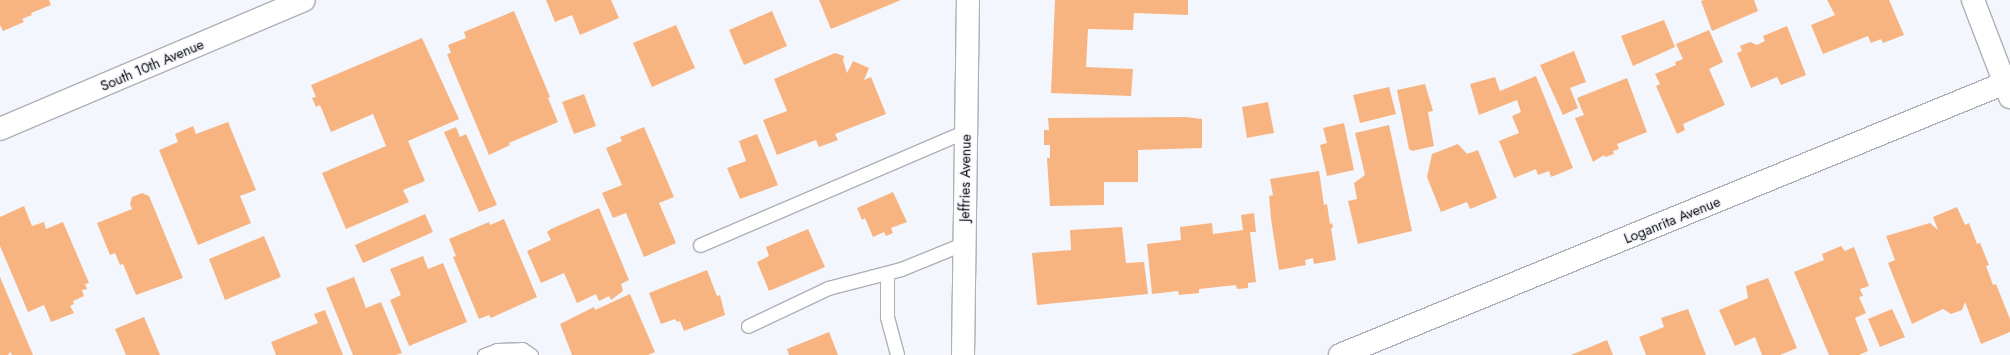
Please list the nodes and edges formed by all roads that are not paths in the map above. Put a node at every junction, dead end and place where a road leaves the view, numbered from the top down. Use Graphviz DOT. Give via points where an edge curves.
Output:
graph roads {
  1 [pos="304,0"];
  2 [pos="968,0"];
  3 [pos="1973,0"];
  4 [pos="2007,90"];
  5 [pos="0,129"];
  6 [pos="966,131"];
  7 [pos="965,243"];
  8 [pos="700,245"];
  9 [pos="887,273"];
  10 [pos="748,326"];
  11 [pos="484,355"];
  12 [pos="531,355"];
  13 [pos="896,355"];
  14 [pos="963,355"];
  15 [pos="1340,355"];
  1 -- 5 [label="street, South 10th Avenue"];
  2 -- 6 [label="street, Jeffries Avenue"];
  3 -- 4 [label="street"];
  4 -- 15 [label="street, Loganrita Avenue"];
  6 -- 7 [label="street, Jeffries Avenue"];
  6 -- 8 [label="lane"];
  7 -- 9 [label="lane"];
  7 -- 14 [label="street, Jeffries Avenue"];
  9 -- 10 [label="lane" via="828,288"];
  9 -- 13 [label="lane" via="887,317"];
  11 -- 12 [label="lane" via="497,350 522,349"];
}
